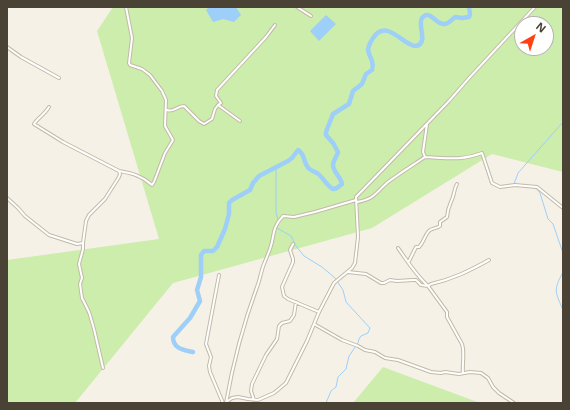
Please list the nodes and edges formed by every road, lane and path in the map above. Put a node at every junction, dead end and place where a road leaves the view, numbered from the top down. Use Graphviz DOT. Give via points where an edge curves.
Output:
graph roads {
  1 [pos="126,7"];
  2 [pos="297,7"];
  3 [pos="535,7"];
  4 [pos="311,16"];
  5 [pos="275,25"];
  6 [pos="7,47"];
  7 [pos="59,78"];
  8 [pos="218,105"];
  9 [pos="49,107"];
  10 [pos="167,110"];
  11 [pos="240,121"];
  12 [pos="427,123"];
  13 [pos="425,156"];
  14 [pos="120,171"];
  15 [pos="457,184"];
  16 [pos="7,198"];
  17 [pos="356,201"];
  18 [pos="563,208"];
  19 [pos="83,243"];
  20 [pos="293,244"];
  21 [pos="398,248"];
  22 [pos="489,260"];
  23 [pos="409,262"];
  24 [pos="347,272"];
  25 [pos="219,275"];
  26 [pos="428,286"];
  27 [pos="296,302"];
  28 [pos="319,312"];
  29 [pos="314,324"];
  30 [pos="103,368"];
  31 [pos="463,374"];
  32 [pos="254,400"];
  33 [pos="258,400"];
  34 [pos="225,403"];
  35 [pos="259,403"];
  36 [pos="514,403"];
  1 -- 10 [label="street" via="132,38 129,63 150,75 162,91"];
  2 -- 4 [label="street"];
  3 -- 12 [label="street"];
  5 -- 8 [label="street" via="217,90 216,96 221,103"];
  6 -- 7 [label="street"];
  8 -- 10 [label="street" via="212,119 204,124 184,106 172,111"];
  8 -- 11 [label="street"];
  9 -- 14 [label="street" via="34,124"];
  10 -- 14 [label="street" via="165,126 173,140 153,184 133,173"];
  12 -- 13 [label="street" via="423,152"];
  12 -- 17 [label="street" via="358,194"];
  13 -- 17 [label="street" via="388,182 374,196 365,201"];
  13 -- 18 [label="street" via="468,158 482,152 492,183 500,187 537,187"];
  14 -- 19 [label="street" via="105,199 86,220"];
  15 -- 23 [label="street" via="447,216 440,222 440,226 427,232"];
  16 -- 19 [label="street" via="24,216 49,235 77,244"];
  17 -- 24 [label="street" via="358,237 355,263"];
  17 -- 34 [label="street" via="294,217 283,216 277,223 271,248 250,306"];
  19 -- 30 [label="street" via="79,264 82,298 89,312"];
  20 -- 27 [label="street" via="290,250 293,262 282,291 285,298"];
  21 -- 23 [label="street"];
  22 -- 26 [label="street" via="454,278"];
  23 -- 26 [label="street" via="415,273"];
  24 -- 26 [label="street" via="366,274 381,283 390,280 416,280 421,285"];
  24 -- 28 [label="street" via="334,282"];
  25 -- 34 [label="street" via="206,344 210,357 210,372"];
  26 -- 31 [label="street" via="447,312 447,317 462,344"];
  27 -- 28 [label="street"];
  27 -- 32 [label="street" via="294,314 290,321 279,326 277,339 252,384"];
  28 -- 29 [label="street"];
  29 -- 31 [label="street" via="342,340 385,358 431,372"];
  29 -- 33 [label="street" via="286,383 274,394"];
  31 -- 36 [label="street" via="481,373 488,378 493,388"];
  32 -- 33 [label="street"];
  32 -- 34 [label="street" via="238,397"];
  33 -- 35 [label="street"];
}
